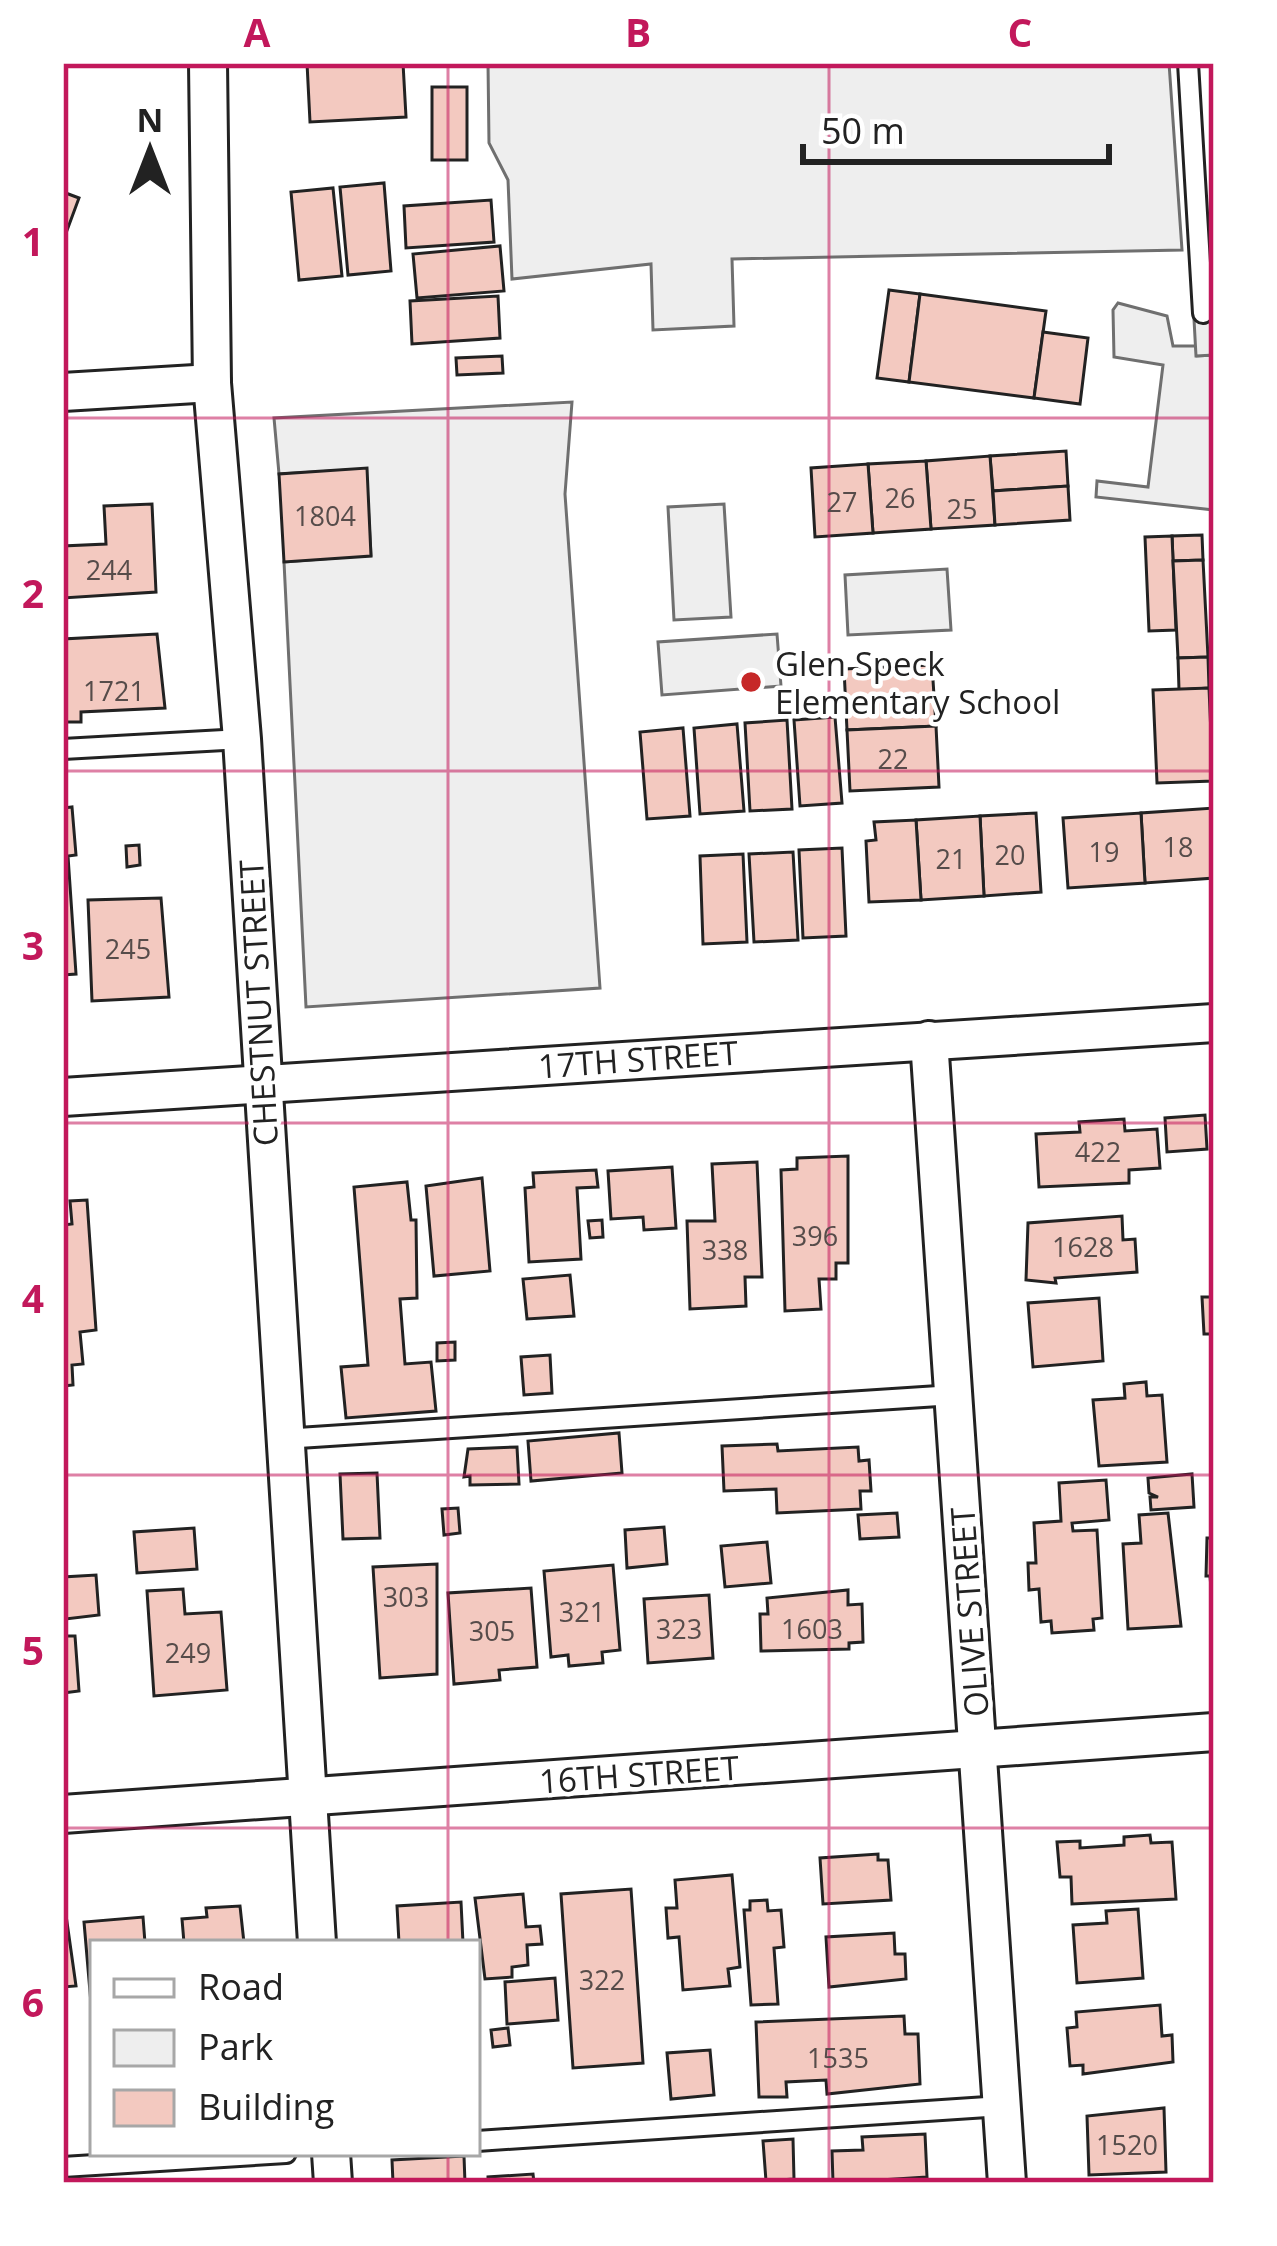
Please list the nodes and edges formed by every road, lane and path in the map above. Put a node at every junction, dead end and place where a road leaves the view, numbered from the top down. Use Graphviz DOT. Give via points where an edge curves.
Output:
graph roads {
  1 [pos="208,63"];
  2 [pos="1188,63"];
  3 [pos="1203,313"];
  4 [pos="212,383"];
  5 [pos="63,392"];
  6 [pos="242,739"];
  7 [pos="63,749"];
  8 [pos="1214,1023"];
  9 [pos="928,1040"];
  10 [pos="262,1084"];
  11 [pos="63,1097"];
  12 [pos="954,1395"];
  13 [pos="283,1439"];
  14 [pos="1214,1732"];
  15 [pos="978,1749"];
  16 [pos="307,1797"];
  17 [pos="63,1814"];
  18 [pos="317,1940"];
  19 [pos="1002,2106"];
  20 [pos="480,2140"];
  21 [pos="238,2156"];
  22 [pos="63,2167"];
  23 [pos="1007,2183"];
  1 -- 4 [label="street, CHESTNUT STREET"];
  2 -- 3 [label="lane"];
  4 -- 5 [label="street"];
  4 -- 6 [label="street, CHESTNUT STREET"];
  6 -- 7 [label="lane"];
  6 -- 10 [label="street, CHESTNUT STREET"];
  8 -- 9 [label="street, 17TH STREET"];
  9 -- 10 [label="street, 17TH STREET"];
  9 -- 12 [label="street, OLIVE STREET"];
  10 -- 11 [label="street, 17TH STREET"];
  10 -- 13 [label="street, CHESTNUT STREET"];
  12 -- 13 [label="lane"];
  12 -- 15 [label="street, OLIVE STREET"];
  13 -- 16 [label="street, CHESTNUT STREET"];
  14 -- 15 [label="street, 16TH STREET"];
  15 -- 16 [label="street, 16TH STREET"];
  15 -- 19 [label="street, OLIVE STREET"];
  16 -- 17 [label="street, 16TH STREET"];
  16 -- 18 [label="street, CHESTNUT STREET"];
  19 -- 20 [label="lane"];
  19 -- 23 [label="street, OLIVE STREET"];
  21 -- 22 [label="lane"];
}
